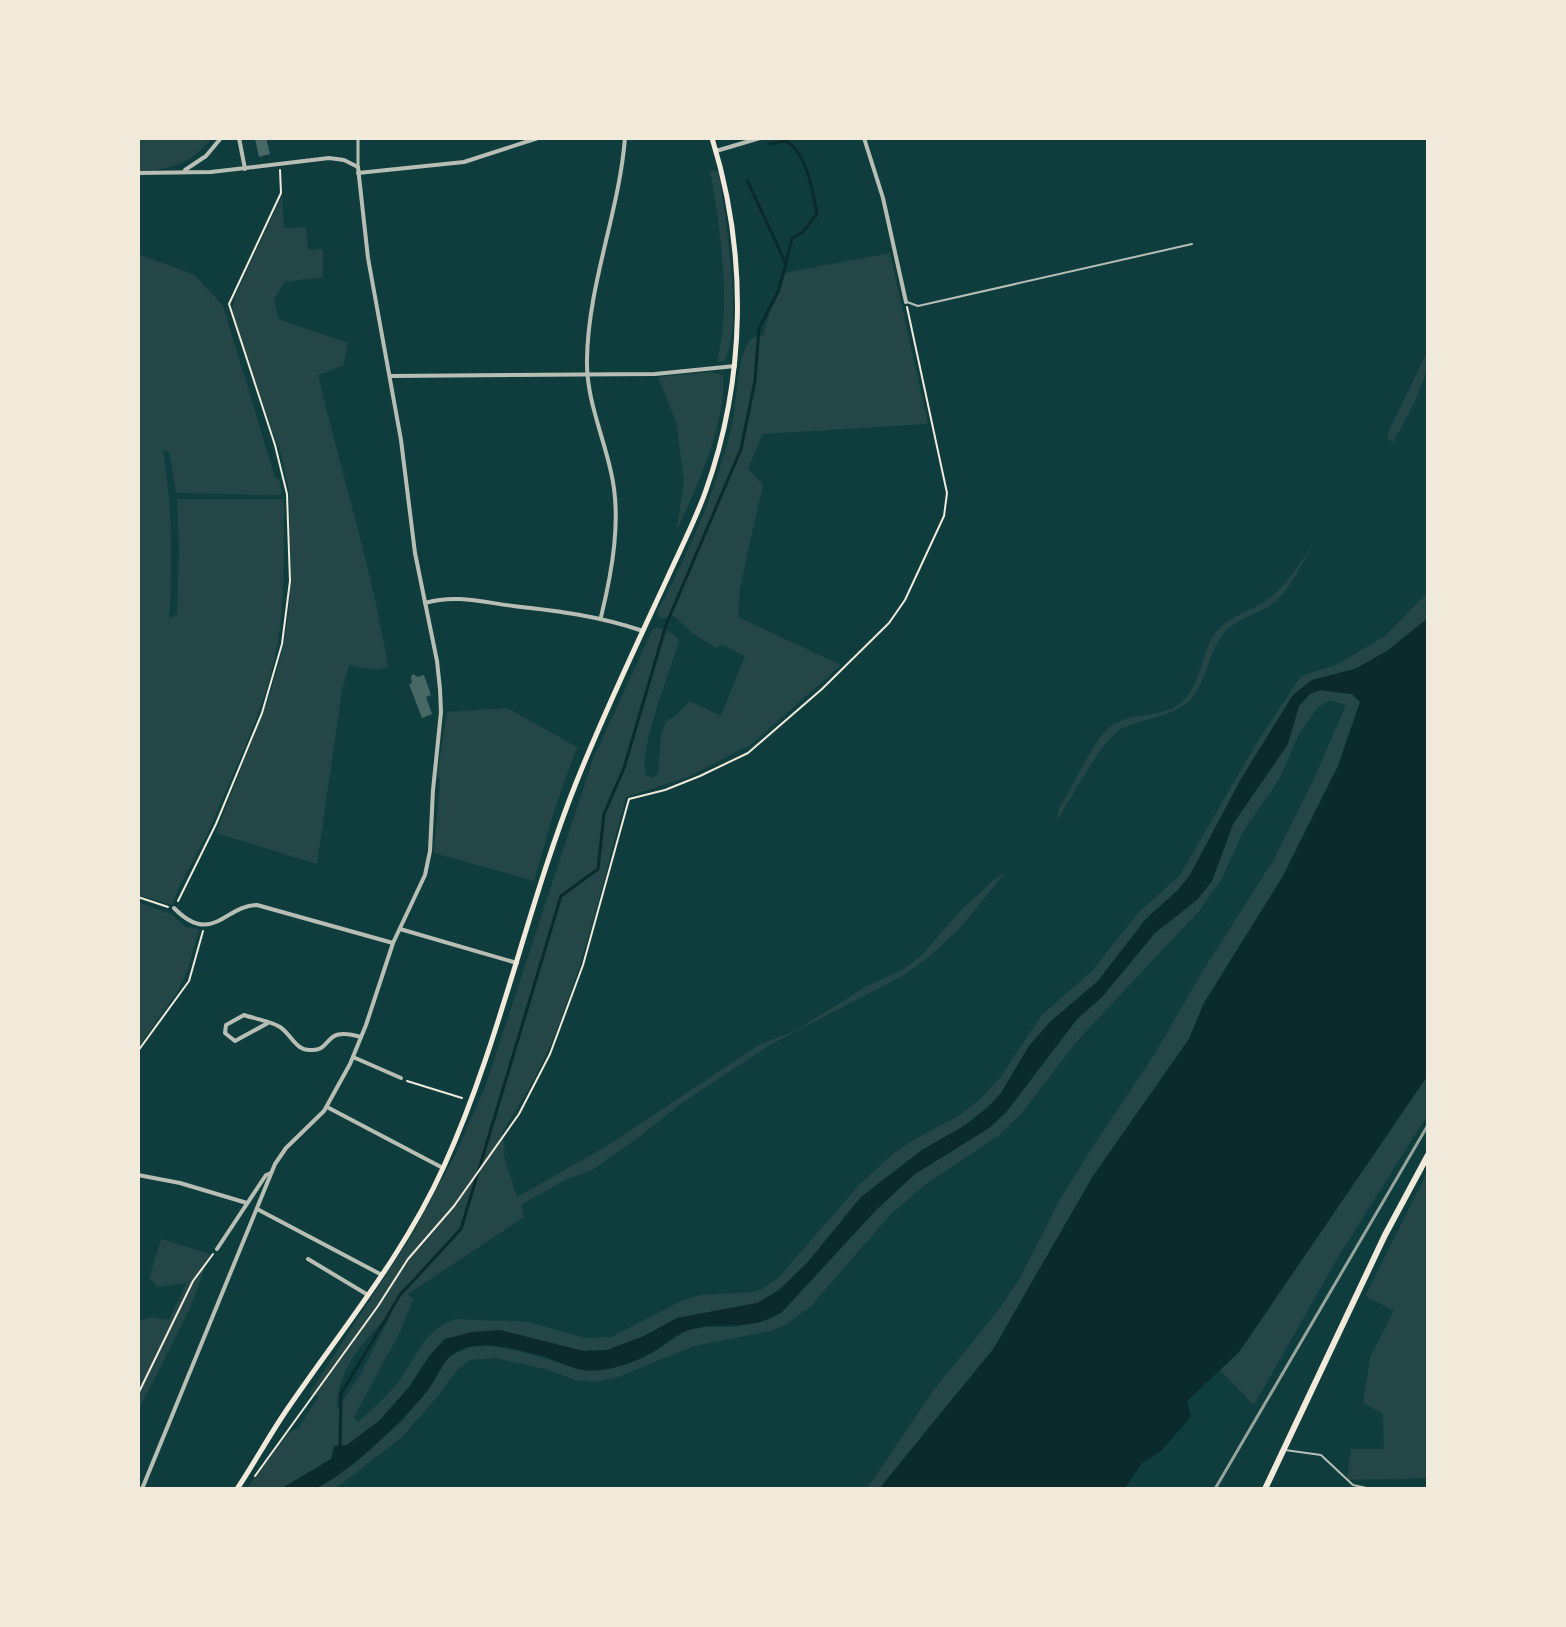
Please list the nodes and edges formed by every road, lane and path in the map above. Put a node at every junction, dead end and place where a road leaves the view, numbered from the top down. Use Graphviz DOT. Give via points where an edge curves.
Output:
graph roads {
  1 [pos="221,138"];
  2 [pos="239,138"];
  3 [pos="358,138"];
  4 [pos="538,138"];
  5 [pos="625,138"];
  6 [pos="712,138"];
  7 [pos="760,138"];
  8 [pos="864,138"];
  9 [pos="716,151"];
  10 [pos="279,165"];
  11 [pos="245,169"];
  12 [pos="358,170"];
  13 [pos="183,171"];
  14 [pos="138,173"];
  15 [pos="1192,244"];
  16 [pos="906,302"];
  17 [pos="735,366"];
  18 [pos="587,373"];
  19 [pos="389,376"];
  20 [pos="425,603"];
  21 [pos="601,617"];
  22 [pos="643,631"];
  23 [pos="138,897"];
  24 [pos="174,908"];
  25 [pos="205,925"];
  26 [pos="400,929"];
  27 [pos="393,943"];
  28 [pos="517,963"];
  29 [pos="268,1023"];
  30 [pos="361,1037"];
  31 [pos="138,1051"];
  32 [pos="353,1057"];
  33 [pos="401,1078"];
  34 [pos="471,1101"];
  35 [pos="327,1107"];
  36 [pos="1428,1155"];
  37 [pos="443,1168"];
  38 [pos="271,1173"];
  39 [pos="138,1175"];
  40 [pos="247,1203"];
  41 [pos="257,1209"];
  42 [pos="217,1249"];
  43 [pos="308,1259"];
  44 [pos="383,1276"];
  45 [pos="369,1296"];
  46 [pos="138,1394"];
  47 [pos="1284,1450"];
  48 [pos="255,1475"];
  49 [pos="142,1489"];
  50 [pos="237,1489"];
  51 [pos="1265,1489"];
  52 [pos="1371,1489"];
  1 -- 13 [label="street"];
  2 -- 11 [label="street"];
  3 -- 12 [label="street"];
  4 -- 12 [label="street" via="464,162"];
  5 -- 18 [label="street" via="590,315"];
  6 -- 9 [label="main road"];
  7 -- 9 [label="street"];
  8 -- 16 [label="street"];
  9 -- 17 [label="main road" via="737,267"];
  10 -- 11 [label="street"];
  10 -- 12 [label="street" via="336,158"];
  10 -- 24 [label="path" via="281,193 229,304 287,494 290,581 282,644 239,771"];
  11 -- 13 [label="street"];
  12 -- 19 [label="street"];
  13 -- 14 [label="street"];
  15 -- 16 [label="lane" via="918,306"];
  16 -- 48 [label="path" via="947,504 905,600 882,632 748,753 677,785 629,799 583,965 550,1054 519,1114 408,1259"];
  17 -- 18 [label="street" via="655,374"];
  17 -- 22 [label="main road" via="707,486"];
  18 -- 19 [label="street"];
  18 -- 21 [label="street" via="615,505 610,581"];
  19 -- 20 [label="street"];
  20 -- 21 [label="street" via="458,598"];
  20 -- 26 [label="street" via="441,712 428,865"];
  21 -- 22 [label="street"];
  22 -- 28 [label="main road" via="572,793"];
  23 -- 24 [label="path"];
  24 -- 25 [label="street" via="186,920"];
  25 -- 27 [label="street" via="257,905"];
  25 -- 31 [label="path" via="189,981"];
  26 -- 27 [label="street"];
  26 -- 28 [label="street"];
  27 -- 30 [label="street"];
  28 -- 34 [label="main road"];
  29 -- 29 [label="street" via="244,1015 226,1025 225,1033 235,1041"];
  29 -- 30 [label="street" via="311,1051 344,1032"];
  30 -- 32 [label="street"];
  32 -- 33 [label="street"];
  32 -- 35 [label="street"];
  33 -- 34 [label="path"];
  34 -- 37 [label="main road"];
  35 -- 37 [label="street"];
  35 -- 38 [label="street" via="286,1148"];
  36 -- 47 [label="main road"];
  37 -- 44 [label="main road"];
  38 -- 40 [label="street"];
  38 -- 41 [label="street"];
  39 -- 40 [label="street"];
  40 -- 42 [label="street"];
  41 -- 44 [label="street"];
  41 -- 49 [label="street"];
  42 -- 46 [label="path" via="193,1281"];
  43 -- 45 [label="street"];
  44 -- 45 [label="main road"];
  45 -- 50 [label="main road"];
  47 -- 51 [label="main road"];
  47 -- 52 [label="lane" via="1321,1455 1353,1485"];
}
